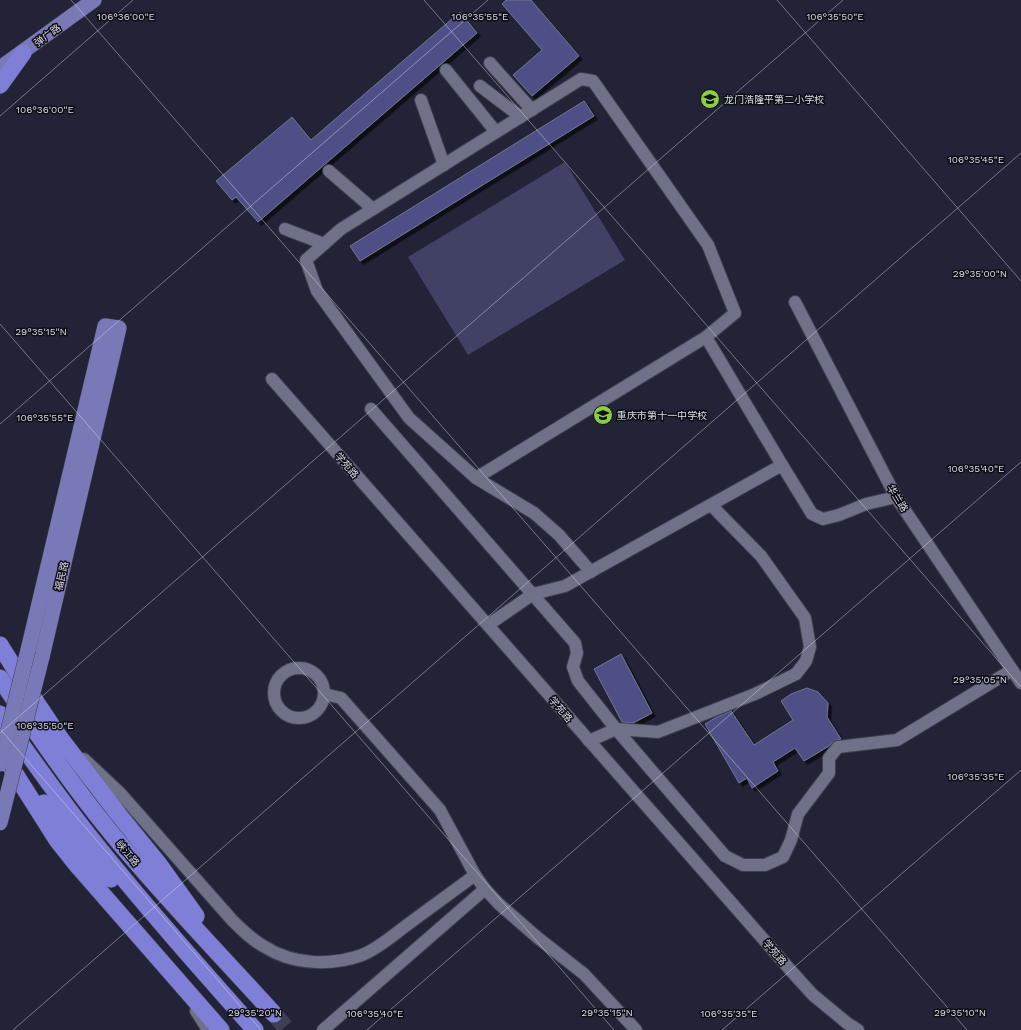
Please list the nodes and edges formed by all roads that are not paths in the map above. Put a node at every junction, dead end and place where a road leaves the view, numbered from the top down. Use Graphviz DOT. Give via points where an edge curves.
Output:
graph roads {
  1 [pos="94,0"];
  2 [pos="23,53"];
  3 [pos="490,63"];
  4 [pos="0,68"];
  5 [pos="446,70"];
  6 [pos="0,85"];
  7 [pos="480,86"];
  8 [pos="421,100"];
  9 [pos="532,110"];
  10 [pos="520,117"];
  11 [pos="496,132"];
  12 [pos="444,165"];
  13 [pos="328,171"];
  14 [pos="373,209"];
  15 [pos="285,229"];
  16 [pos="324,244"];
  17 [pos="795,302"];
  18 [pos="706,337"];
  19 [pos="272,379"];
  20 [pos="371,409"];
  21 [pos="782,465"];
  22 [pos="476,478"];
  23 [pos="896,497"];
  24 [pos="711,505"];
  25 [pos="591,572"];
  26 [pos="533,594"];
  27 [pos="488,626"];
  28 [pos="0,646"];
  29 [pos="1012,670"];
  30 [pos="0,678"];
  31 [pos="1021,683"];
  32 [pos="324,694"];
  33 [pos="0,714"];
  34 [pos="616,729"];
  35 [pos="60,738"];
  36 [pos="589,741"];
  37 [pos="0,747"];
  38 [pos="0,751"];
  39 [pos="0,764"];
  40 [pos="0,823"];
  41 [pos="475,875"];
  42 [pos="485,889"];
  43 [pos="201,968"];
  44 [pos="172,973"];
  45 [pos="241,978"];
  46 [pos="274,1014"];
  47 [pos="207,1030"];
  48 [pos="221,1030"];
  49 [pos="255,1030"];
  50 [pos="324,1030"];
  51 [pos="636,1030"];
  52 [pos="858,1030"];
  1 -- 2 [label="main road, 弹广路"];
  2 -- 4 [label="main road, 弹广路"];
  2 -- 6 [label="highway"];
  3 -- 9 [label="street"];
  5 -- 11 [label="street"];
  7 -- 10 [label="street"];
  8 -- 12 [label="street"];
  9 -- 10 [label="street"];
  9 -- 18 [label="street" via="581,79 593,81 708,245 735,313"];
  10 -- 11 [label="street"];
  11 -- 12 [label="street"];
  12 -- 14 [label="street"];
  13 -- 14 [label="street"];
  14 -- 16 [label="street" via="341,229"];
  15 -- 16 [label="street"];
  16 -- 22 [label="street" via="306,260 317,292 409,418"];
  17 -- 23 [label="street, 华兰路"];
  18 -- 21 [label="street"];
  18 -- 22 [label="street"];
  19 -- 27 [label="street, 学苑路"];
  20 -- 26 [label="street"];
  21 -- 23 [label="street" via="812,514 823,519"];
  21 -- 24 [label="street"];
  22 -- 25 [label="street" via="534,513 559,535"];
  23 -- 29 [label="street, 华兰路"];
  24 -- 25 [label="street"];
  24 -- 34 [label="street" via="761,556 805,618 810,646 806,661 796,674 755,694 658,732"];
  25 -- 26 [label="street" via="565,586"];
  26 -- 27 [label="street"];
  26 -- 34 [label="street" via="575,643 577,653 573,667 578,681"];
  27 -- 36 [label="street, 学苑路"];
  28 -- 35 [label="highway"];
  29 -- 31 [label="street, 华兰路"];
  29 -- 34 [label="street" via="897,740 838,746 829,758 829,773 798,814 792,840 783,857 765,865 743,866 725,856"];
  30 -- 45 [label="highway, 峡江路" via="106,827 143,872"];
  32 -- 32 [label="street" via="322,682 318,677 302,668 289,670 279,678 274,691 280,709 285,714 298,718 316,712"];
  32 -- 41 [label="street" via="341,698 440,810"];
  33 -- 43 [label="highway, 峡江路" via="92,840"];
  34 -- 36 [label="street"];
  35 -- 41 [label="street" via="120,793 248,936 286,957 326,962 364,954"];
  35 -- 45 [label="highway" via="158,863"];
  36 -- 52 [label="street, 学苑路" via="793,974 813,995"];
  37 -- 43 [label="highway" via="84,850"];
  38 -- 44 [label="highway" via="57,840"];
  39 -- 40 [label="main road, 福民路, bridge" via="112,327 42,657"];
  41 -- 42 [label="street"];
  42 -- 50 [label="street"];
  42 -- 51 [label="street" via="538,938 584,974"];
  43 -- 49 [label="highway, 峡江路"];
  44 -- 47 [label="street"];
  44 -- 48 [label="highway"];
  45 -- 46 [label="highway, 峡江路"];
}
